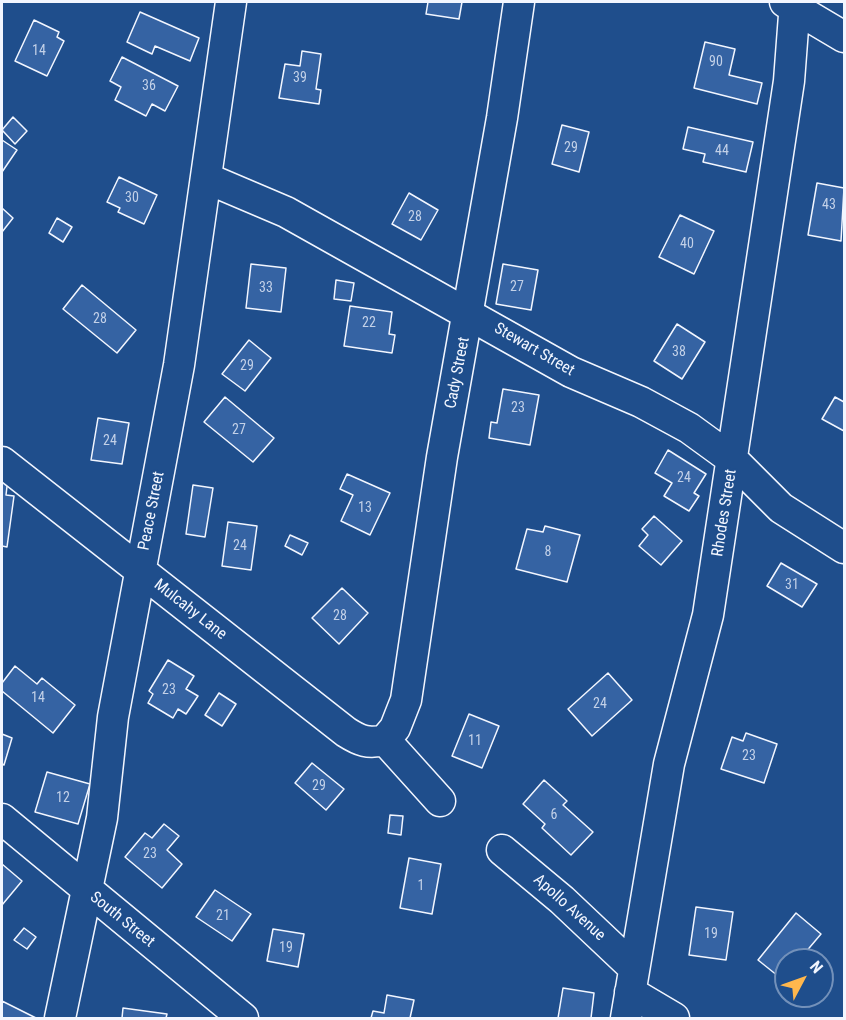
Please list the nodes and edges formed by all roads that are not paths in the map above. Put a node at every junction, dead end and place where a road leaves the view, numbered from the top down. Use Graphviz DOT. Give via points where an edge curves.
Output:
graph roads {
  1 [pos="231,2"];
  2 [pos="519,2"];
  3 [pos="791,3"];
  4 [pos="844,37"];
  5 [pos="206,178"];
  6 [pos="469,314"];
  7 [pos="734,460"];
  8 [pos="2,462"];
  9 [pos="844,548"];
  10 [pos="141,571"];
  11 [pos="385,740"];
  12 [pos="440,801"];
  13 [pos="2,819"];
  14 [pos="502,850"];
  15 [pos="85,890"];
  16 [pos="630,993"];
  17 [pos="60,1018"];
  18 [pos="243,1018"];
  19 [pos="674,1018"];
  1 -- 5 [label="street, Peace Street"];
  2 -- 6 [label="street, Cady Street"];
  3 -- 4 [label="street"];
  3 -- 7 [label="street, Rhodes Street" via="789,81"];
  5 -- 6 [label="street, Stewart Street" via="286,212"];
  5 -- 10 [label="street, Peace Street" via="179,365"];
  6 -- 7 [label="street, Stewart Street" via="571,372 664,413"];
  6 -- 11 [label="street, Cady Street" via="442,457 406,700 395,728"];
  7 -- 9 [label="street, Stewart Street" via="781,508"];
  7 -- 16 [label="street, Rhodes Street" via="708,615 669,764"];
  8 -- 10 [label="street, Mulcahy Lane"];
  10 -- 11 [label="street, Mulcahy Lane" via="346,732 371,743"];
  10 -- 15 [label="street, Peace Street" via="112,717 102,818"];
  11 -- 12 [label="street"];
  13 -- 15 [label="street, South Street"];
  14 -- 16 [label="street, Apollo Avenue" via="562,900"];
  15 -- 17 [label="street, Peace Street"];
  15 -- 18 [label="street, South Street"];
  16 -- 19 [label="street, Apollo Avenue"];
}
